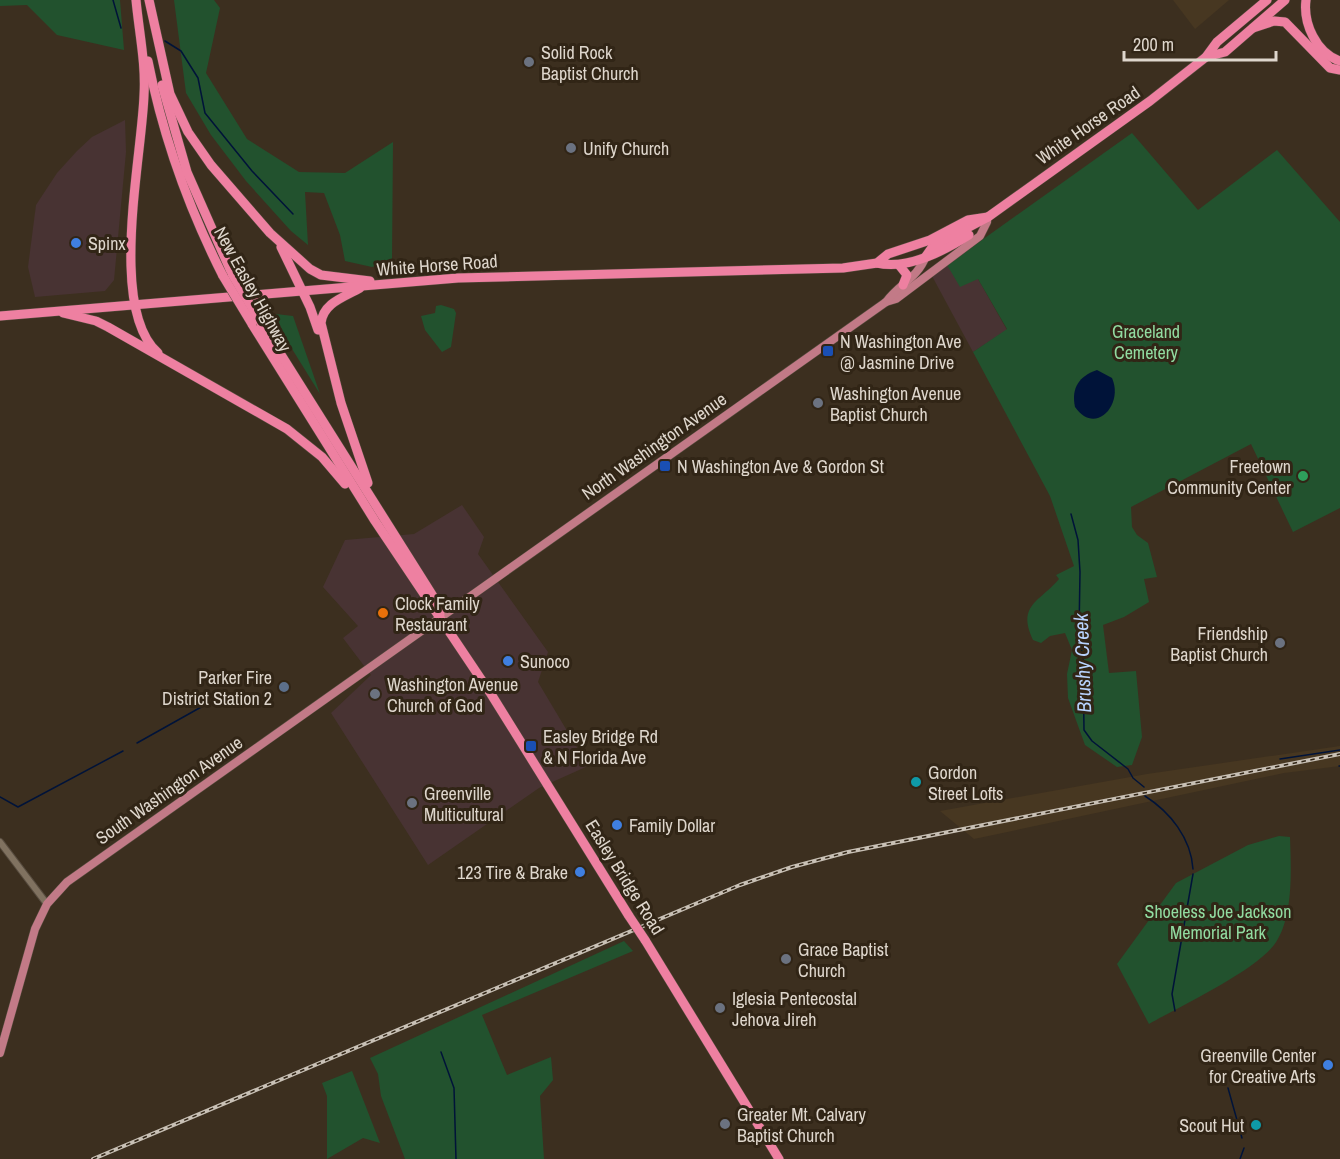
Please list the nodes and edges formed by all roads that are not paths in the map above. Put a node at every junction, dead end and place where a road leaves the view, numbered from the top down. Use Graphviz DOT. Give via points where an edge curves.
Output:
graph roads {
  1 [pos="137,0"];
  2 [pos="148,0"];
  3 [pos="1256,0"];
  4 [pos="1267,0"];
  5 [pos="1285,0"];
  6 [pos="1306,0"];
  7 [pos="1243,20"];
  8 [pos="1253,28"];
  9 [pos="1206,57"];
  10 [pos="1340,61"];
  11 [pos="1340,70"];
  12 [pos="987,220"];
  13 [pos="276,237"];
  14 [pos="926,256"];
  15 [pos="877,263"];
  16 [pos="899,265"];
  17 [pos="228,275"];
  18 [pos="388,283"];
  19 [pos="903,285"];
  20 [pos="365,286"];
  21 [pos="303,292"];
  22 [pos="886,302"];
  23 [pos="136,305"];
  24 [pos="54,311"];
  25 [pos="0,316"];
  26 [pos="256,323"];
  27 [pos="169,360"];
  28 [pos="340,397"];
  29 [pos="384,515"];
  30 [pos="381,530"];
  31 [pos="407,560"];
  32 [pos="440,615"];
  33 [pos="0,842"];
  34 [pos="47,904"];
  35 [pos="0,1053"];
  36 [pos="779,1159"];
  1 -- 17 [label="highway, New Easley Highway" via="168,145 187,198"];
  1 -- 23 [label="highway" via="145,84 130,244"];
  2 -- 13 [label="highway" via="166,80 182,120 211,165"];
  2 -- 17 [label="highway, New Easley Highway" via="161,81 176,137"];
  3 -- 7 [label="highway"];
  4 -- 7 [label="highway, White Horse Road"];
  5 -- 8 [label="highway, White Horse Road"];
  6 -- 10 [label="highway" via="1304,17 1310,32 1325,51"];
  7 -- 9 [label="highway, White Horse Road"];
  8 -- 9 [label="highway, White Horse Road" via="1224,52"];
  8 -- 11 [label="highway" via="1274,21 1285,22 1330,68"];
  9 -- 12 [label="highway, White Horse Road"];
  12 -- 14 [label="highway" via="933,246"];
  12 -- 15 [label="highway, White Horse Road" via="968,220"];
  12 -- 22 [label="main road, North Washington Avenue" via="980,236 896,299"];
  13 -- 18 [label="highway" via="321,275"];
  13 -- 21 [label="highway"];
  14 -- 16 [label="highway, White Horse Road"];
  14 -- 19 [label="main road, North Washington Avenue" via="917,274"];
  15 -- 16 [label="highway, White Horse Road"];
  15 -- 18 [label="highway, White Horse Road" via="843,268"];
  16 -- 19 [label="highway" via="907,274"];
  17 -- 26 [label="highway, New Easley Highway, bridge"];
  18 -- 20 [label="highway, White Horse Road"];
  19 -- 22 [label="main road, North Washington Avenue"];
  20 -- 21 [label="highway, White Horse Road"];
  20 -- 28 [label="highway" via="330,304 321,317 321,330"];
  21 -- 23 [label="highway, White Horse Road"];
  21 -- 28 [label="highway"];
  22 -- 32 [label="main road, North Washington Avenue"];
  23 -- 24 [label="highway, White Horse Road"];
  23 -- 27 [label="highway" via="147,339"];
  24 -- 25 [label="highway, White Horse Road"];
  24 -- 27 [label="highway" via="96,321"];
  26 -- 29 [label="highway, New Easley Highway"];
  26 -- 30 [label="highway, New Easley Highway"];
  27 -- 30 [label="highway" via="308,444 338,473"];
  28 -- 29 [label="highway" via="364,473"];
  29 -- 31 [label="highway, New Easley Highway"];
  30 -- 31 [label="highway, New Easley Highway"];
  31 -- 32 [label="highway, Easley Bridge Road"];
  32 -- 34 [label="main road, South Washington Avenue" via="78,873"];
  32 -- 36 [label="highway, Easley Bridge Road, bridge"];
  33 -- 34 [label="street"];
  34 -- 35 [label="main road, South Washington Avenue" via="35,928"];
}
